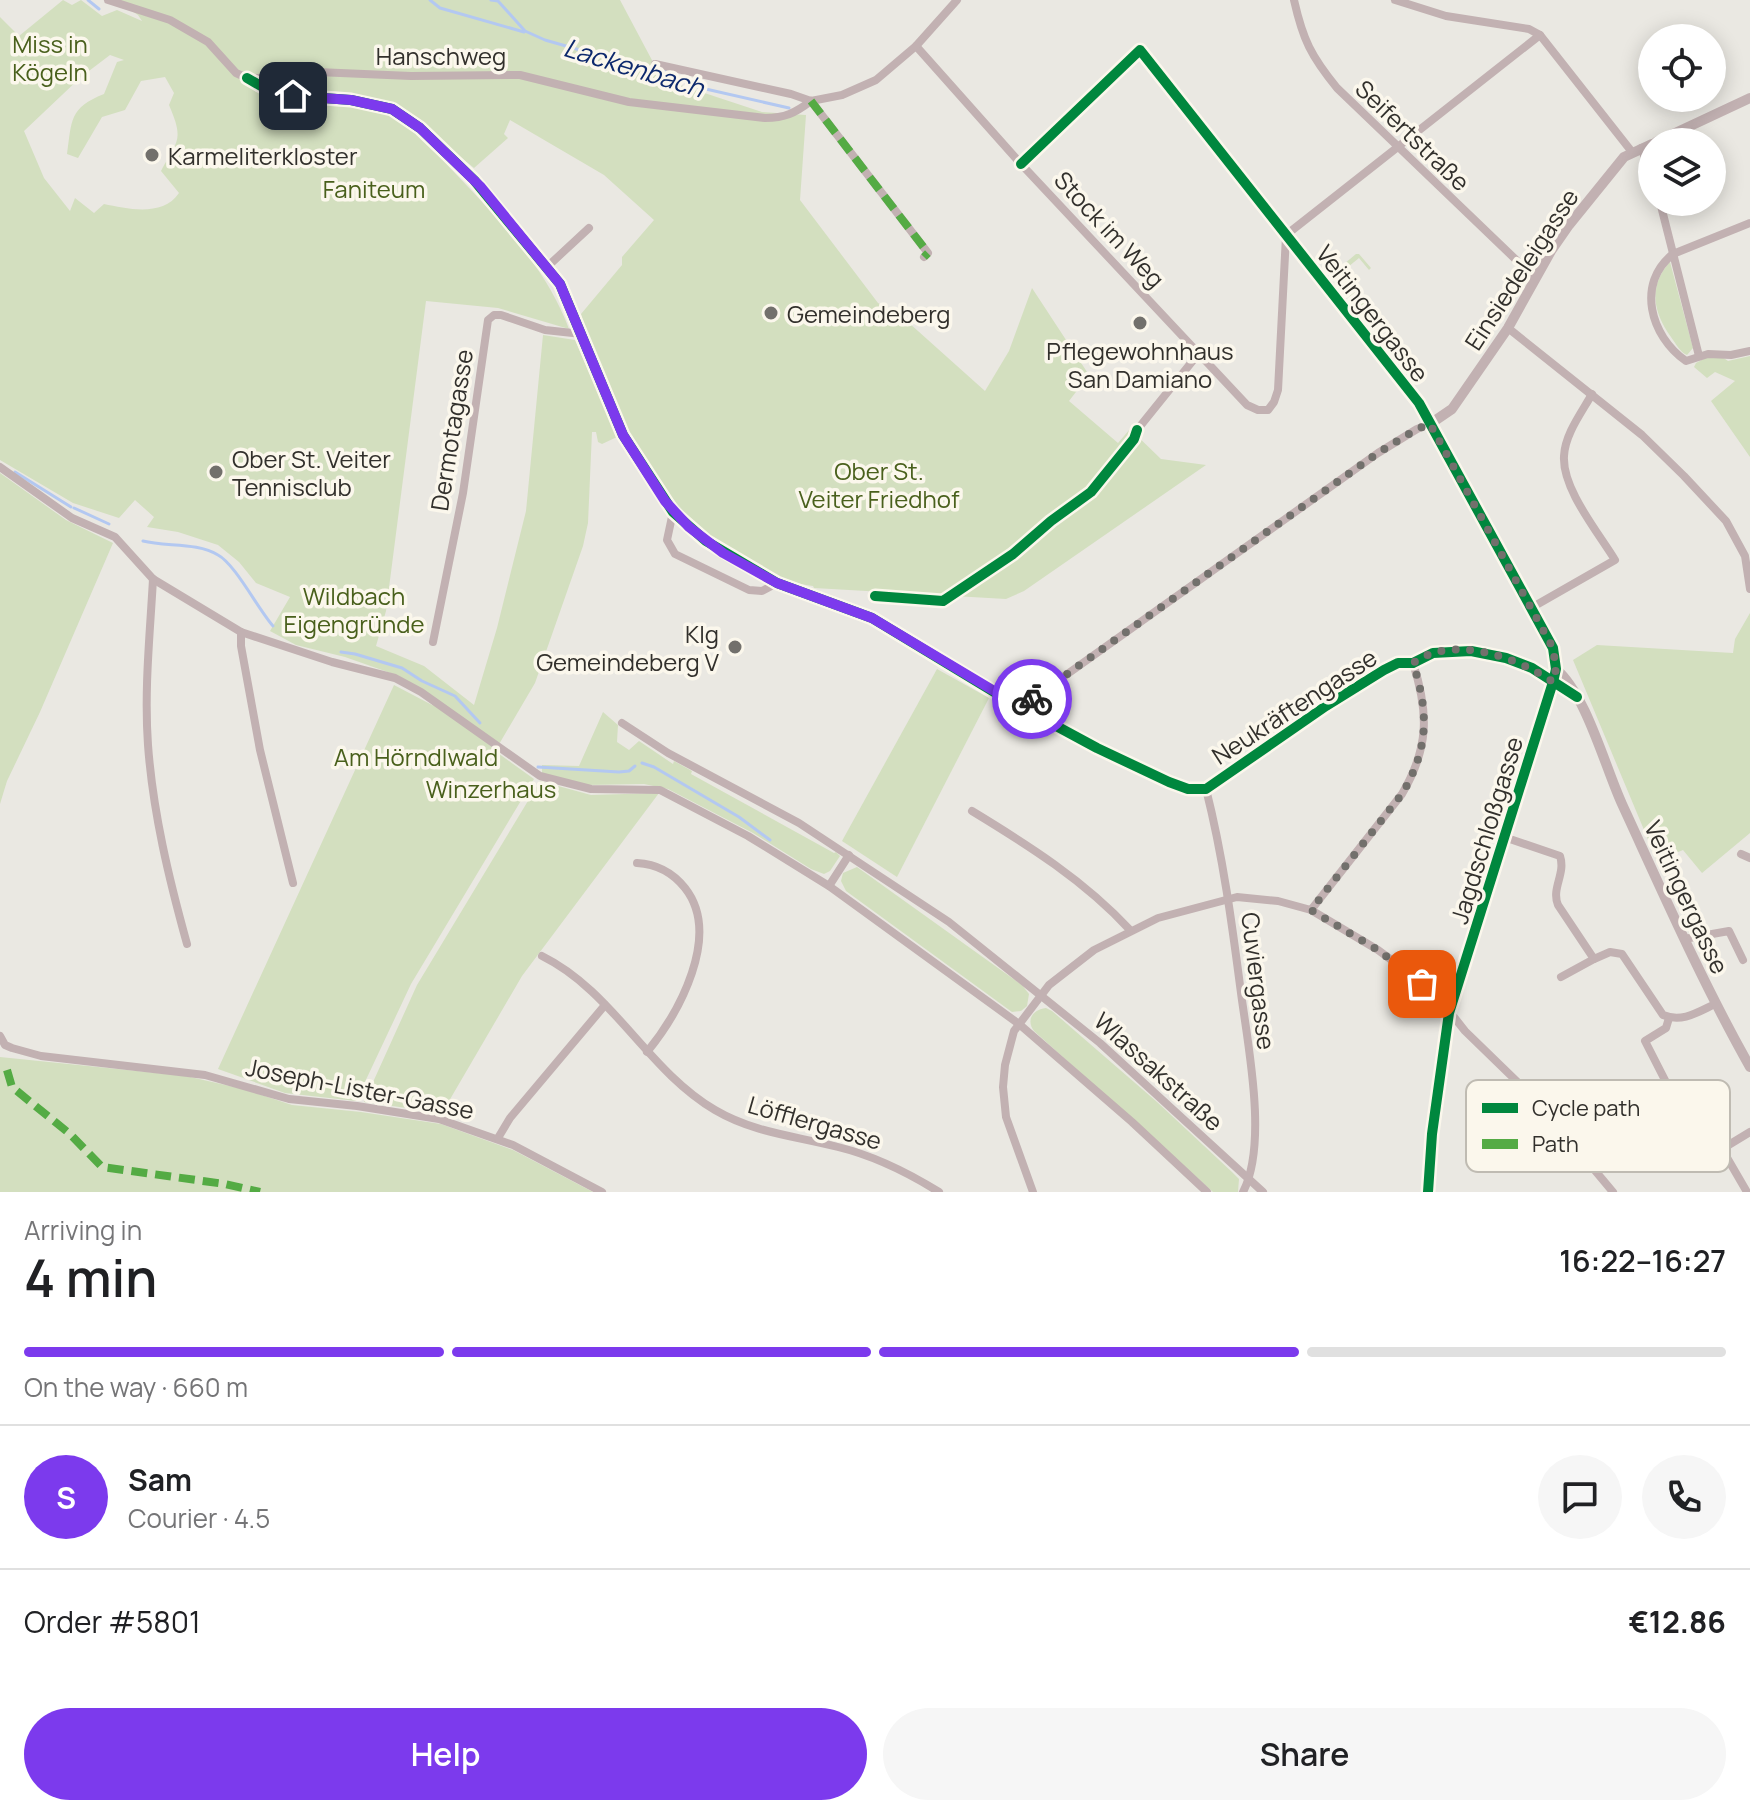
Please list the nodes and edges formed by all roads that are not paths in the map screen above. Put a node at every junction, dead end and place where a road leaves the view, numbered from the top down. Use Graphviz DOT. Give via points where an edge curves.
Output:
graph roads {
  1 [pos="108,0"];
  2 [pos="957,0"];
  3 [pos="1294,0"];
  4 [pos="1395,0"];
  5 [pos="1540,35"];
  6 [pos="916,46"];
  7 [pos="655,64"];
  8 [pos="247,78"];
  9 [pos="1750,98"];
  10 [pos="811,101"];
  11 [pos="1686,128"];
  12 [pos="1638,140"];
  13 [pos="1397,146"];
  14 [pos="1638,152"];
  15 [pos="1021,164"];
  16 [pos="1664,216"];
  17 [pos="1750,223"];
  18 [pos="589,228"];
  19 [pos="1286,235"];
  20 [pos="1673,254"];
  21 [pos="924,257"];
  22 [pos="548,266"];
  23 [pos="1535,278"];
  24 [pos="1508,328"];
  25 [pos="582,334"];
  26 [pos="1750,351"];
  27 [pos="1199,353"];
  28 [pos="1699,356"];
  29 [pos="1592,394"];
  30 [pos="1430,424"];
  31 [pos="1137,430"];
  32 [pos="0,467"];
  33 [pos="673,512"];
  34 [pos="153,579"];
  35 [pos="777,583"];
  36 [pos="1750,589"];
  37 [pos="1531,608"];
  38 [pos="241,632"];
  39 [pos="433,642"];
  40 [pos="1413,663"];
  41 [pos="1556,669"];
  42 [pos="1553,682"];
  43 [pos="1577,697"];
  44 [pos="1021,707"];
  45 [pos="622,723"];
  46 [pos="1206,789"];
  47 [pos="972,811"];
  48 [pos="1504,837"];
  49 [pos="849,855"];
  50 [pos="637,863"];
  51 [pos="293,883"];
  52 [pos="829,886"];
  53 [pos="1228,899"];
  54 [pos="1311,910"];
  55 [pos="1130,930"];
  56 [pos="1684,939"];
  57 [pos="187,944"];
  58 [pos="542,956"];
  59 [pos="1594,959"];
  60 [pos="1743,960"];
  61 [pos="1561,977"];
  62 [pos="1041,994"];
  63 [pos="1715,1004"];
  64 [pos="605,1005"];
  65 [pos="1449,1013"];
  66 [pos="1669,1018"];
  67 [pos="1019,1024"];
  68 [pos="2,1042"];
  69 [pos="647,1052"];
  70 [pos="1750,1067"];
  71 [pos="1516,1080"];
  72 [pos="1665,1080"];
  73 [pos="1750,1132"];
  74 [pos="498,1138"];
  75 [pos="1730,1144"];
  76 [pos="1730,1163"];
  77 [pos="1596,1172"];
  78 [pos="1249,1180"];
  79 [pos="602,1192"];
  80 [pos="939,1192"];
  81 [pos="1033,1192"];
  82 [pos="1207,1192"];
  83 [pos="1243,1192"];
  84 [pos="1263,1192"];
  85 [pos="1428,1192"];
  86 [pos="1613,1192"];
  87 [pos="1747,1192"];
  1 -- 8 [label="street" via="170,20 208,42"];
  2 -- 6 [label="street"];
  3 -- 13 [label="street, Seifertstraße" via="1302,36 1317,63"];
  4 -- 5 [label="street"];
  5 -- 12 [label="street"];
  5 -- 13 [label="street"];
  6 -- 10 [label="street" via="876,80"];
  6 -- 15 [label="street, Stock im Weg"];
  7 -- 10 [label="street"];
  8 -- 10 [label="street, Hanschweg" via="317,72 520,75 659,107 765,118 797,111"];
  8 -- 22 [label="street" via="283,95 378,104 403,116 480,186"];
  9 -- 11 [label="street, Einsiedeleigasse"];
  10 -- 21 [label="street" via="928,253"];
  13 -- 19 [label="street"];
  13 -- 23 [label="street, Seifertstraße"];
  14 -- 23 [label="street, Einsiedeleigasse" via="1614,168"];
  15 -- 19 [label="street, Veitingergasse" via="1140,50"];
  15 -- 27 [label="street, Stock im Weg"];
  16 -- 20 [label="street"];
  17 -- 20 [label="street"];
  18 -- 22 [label="street"];
  19 -- 27 [label="street, Stock im Weg" via="1278,390 1268,410 1247,405"];
  19 -- 30 [label="street, Veitingergasse"];
  20 -- 28 [label="street"];
  20 -- 28 [label="street" via="1654,277 1652,315 1683,359"];
  22 -- 25 [label="street"];
  23 -- 24 [label="street, Einsiedeleigasse"];
  24 -- 29 [label="street"];
  24 -- 30 [label="street, Einsiedeleigasse" via="1452,409"];
  25 -- 33 [label="street" via="623,435"];
  25 -- 39 [label="street, Dermotagasse" via="545,330 501,315 488,320 463,493"];
  26 -- 28 [label="street"];
  27 -- 31 [label="street"];
  29 -- 36 [label="street" via="1642,435 1726,521 1745,556"];
  29 -- 37 [label="street" via="1564,455 1567,482 1615,560"];
  30 -- 37 [label="street, Veitingergasse"];
  30 -- 44 [label="street" via="1378,453"];
  32 -- 34 [label="street" via="72,518 115,537"];
  33 -- 35 [label="street" via="706,541"];
  33 -- 35 [label="street" via="667,540 675,554 749,590 762,591"];
  34 -- 38 [label="street"];
  34 -- 57 [label="street" via="147,666 152,785"];
  35 -- 44 [label="street, Neukräftengasse" via="872,618"];
  37 -- 41 [label="street, Veitingergasse" via="1553,648"];
  38 -- 51 [label="street" via="260,750"];
  38 -- 52 [label="street" via="395,678 540,776 591,789 660,790"];
  40 -- 42 [label="street, Neukräftengasse" via="1441,651 1471,651 1521,663"];
  40 -- 46 [label="street, Neukräftengasse" via="1392,665 1360,684"];
  40 -- 54 [label="street" via="1425,717 1413,774"];
  41 -- 42 [label="street, Jagdschloßgasse"];
  41 -- 43 [label="street, Veitingergasse"];
  42 -- 43 [label="street"];
  42 -- 48 [label="street, Jagdschloßgasse"];
  43 -- 56 [label="street, Veitingergasse"];
  44 -- 46 [label="street, Neukräftengasse" via="1169,782"];
  45 -- 49 [label="street, Wlassakstraße"];
  46 -- 53 [label="street, Cuviergasse"];
  47 -- 55 [label="street" via="1057,867"];
  48 -- 59 [label="street" via="1560,856 1563,865 1554,896"];
  48 -- 65 [label="street, Jagdschloßgasse"];
  49 -- 52 [label="street"];
  49 -- 62 [label="street, Wlassakstraße" via="949,922"];
  50 -- 69 [label="street" via="673,875 691,895 698,919 697,948 685,991"];
  52 -- 67 [label="street"];
  53 -- 54 [label="street" via="1264,899"];
  53 -- 55 [label="street"];
  53 -- 78 [label="street, Cuviergasse" via="1254,1107"];
  54 -- 65 [label="street" via="1378,950 1439,998"];
  55 -- 62 [label="street" via="1078,961"];
  56 -- 60 [label="street" via="1729,931"];
  56 -- 63 [label="street, Veitingergasse"];
  58 -- 64 [label="street, Löfflergasse" via="575,975"];
  59 -- 61 [label="street"];
  59 -- 66 [label="street" via="1610,952 1622,954 1658,1011"];
  62 -- 67 [label="street"];
  62 -- 78 [label="street, Wlassakstraße"];
  63 -- 66 [label="street"];
  63 -- 70 [label="street, Veitingergasse"];
  64 -- 69 [label="street, Löfflergasse"];
  64 -- 74 [label="street"];
  65 -- 71 [label="street"];
  65 -- 85 [label="street, Jagdschloßgasse"];
  66 -- 72 [label="street" via="1666,1028 1645,1041"];
  67 -- 81 [label="street" via="1008,1049 1003,1087 1006,1117"];
  67 -- 82 [label="street"];
  68 -- 74 [label="street, Joseph-Lister-Gasse" via="41,1056 205,1075 289,1099 439,1119"];
  69 -- 80 [label="street, Löfflergasse" via="690,1093 738,1122 873,1158"];
  73 -- 75 [label="street"];
  74 -- 79 [label="street, Joseph-Lister-Gasse"];
  76 -- 87 [label="street"];
  77 -- 86 [label="street"];
  78 -- 83 [label="street"];
  78 -- 84 [label="street, Wlassakstraße"];
}
